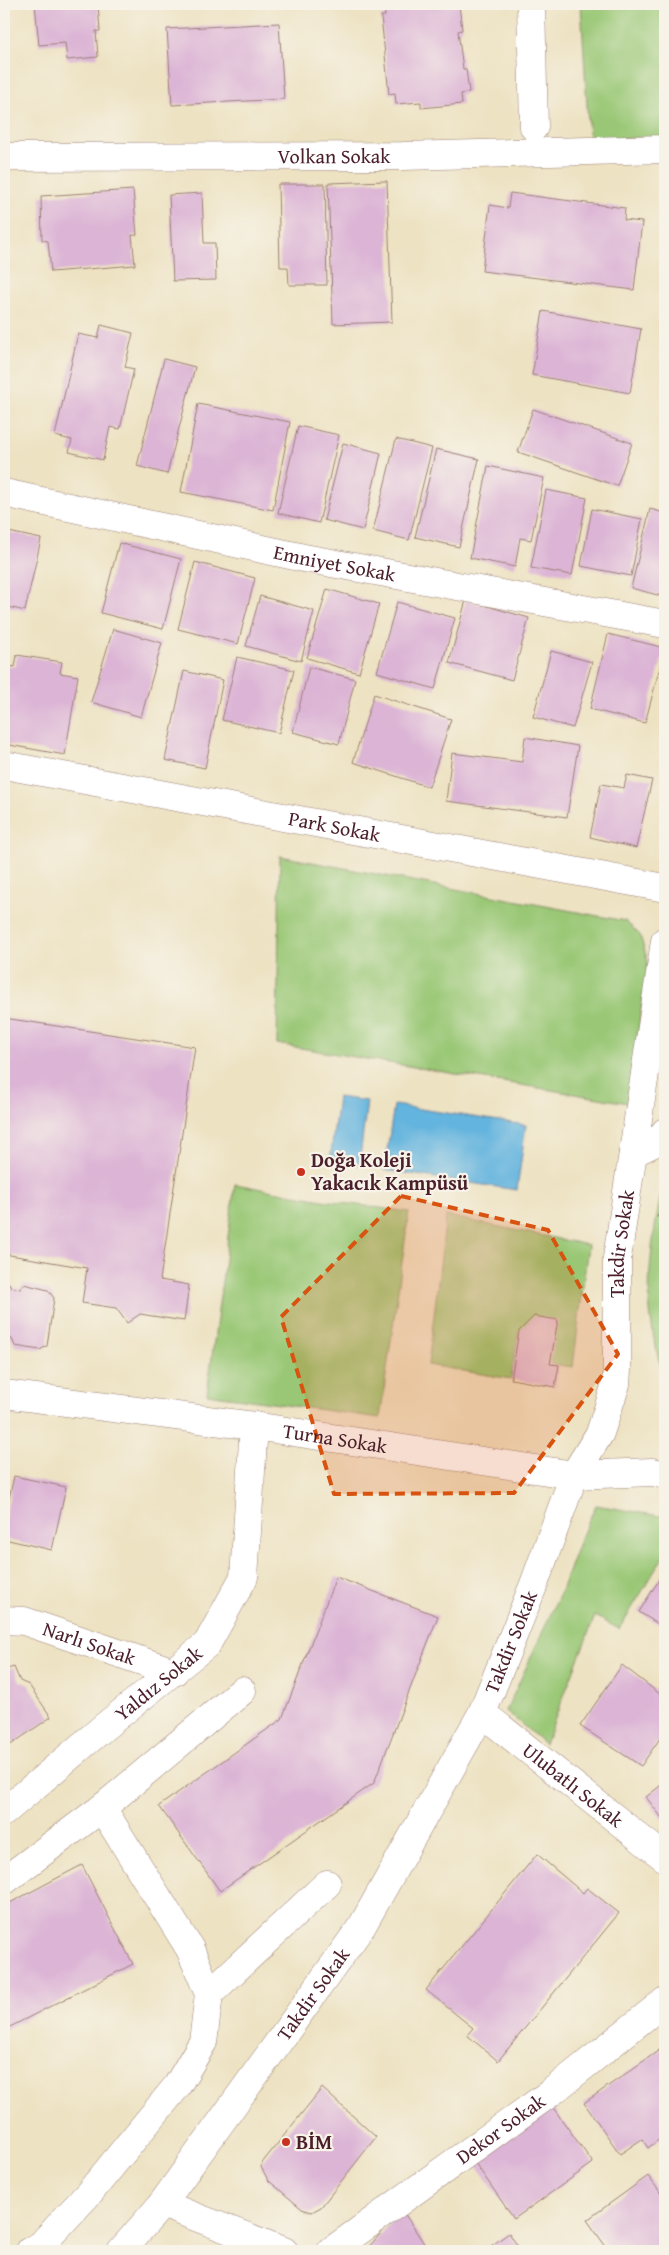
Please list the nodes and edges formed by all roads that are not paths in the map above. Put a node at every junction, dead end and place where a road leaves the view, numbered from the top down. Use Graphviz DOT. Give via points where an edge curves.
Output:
graph roads {
  1 [pos="531,4"];
  2 [pos="534,127"];
  3 [pos="665,149"];
  4 [pos="4,157"];
  5 [pos="4,493"];
  6 [pos="665,624"];
  7 [pos="4,765"];
  8 [pos="665,888"];
  9 [pos="665,940"];
  10 [pos="665,1132"];
  11 [pos="632,1153"];
  12 [pos="4,1394"];
  13 [pos="254,1426"];
  14 [pos="574,1475"];
  15 [pos="665,1475"];
  16 [pos="4,1620"];
  17 [pos="174,1672"];
  18 [pos="242,1691"];
  19 [pos="482,1714"];
  20 [pos="102,1808"];
  21 [pos="4,1812"];
  22 [pos="665,1858"];
  23 [pos="4,1881"];
  24 [pos="327,1884"];
  25 [pos="209,1994"];
  26 [pos="665,2002"];
  27 [pos="162,2204"];
  28 [pos="30,2251"];
  29 [pos="121,2251"];
  30 [pos="284,2251"];
  31 [pos="331,2251"];
  1 -- 2 [label="street"];
  3 -- 4 [label="street, Volkan Sokak" via="393,156"];
  5 -- 6 [label="street, Emniyet Sokak" via="304,558"];
  7 -- 8 [label="street, Park Sokak"];
  9 -- 11 [label="street, Takdir Sokak"];
  10 -- 11 [label="street" via="658,1141"];
  11 -- 14 [label="street, Takdir Sokak" via="617,1258 616,1384 600,1433"];
  12 -- 13 [label="street, Turna Sokak"];
  13 -- 14 [label="street, Turna Sokak"];
  13 -- 17 [label="street, Yaldız Sokak" via="244,1578 207,1644"];
  14 -- 15 [label="street, Turna Sokak" via="635,1472"];
  14 -- 19 [label="street, Takdir Sokak"];
  16 -- 17 [label="street, Narlı Sokak" via="24,1622"];
  17 -- 21 [label="street, Yaldız Sokak"];
  18 -- 20 [label="street"];
  19 -- 22 [label="street, Ulubatlı Sokak"];
  19 -- 27 [label="street, Takdir Sokak" via="362,1926"];
  20 -- 23 [label="street"];
  20 -- 25 [label="street" via="190,1949"];
  24 -- 25 [label="street"];
  25 -- 28 [label="street" via="202,2042 178,2086 90,2192 41,2245"];
  26 -- 31 [label="street, Dekor Sokak" via="549,2094"];
  27 -- 29 [label="street, Takdir Sokak"];
  27 -- 30 [label="street"];
}
